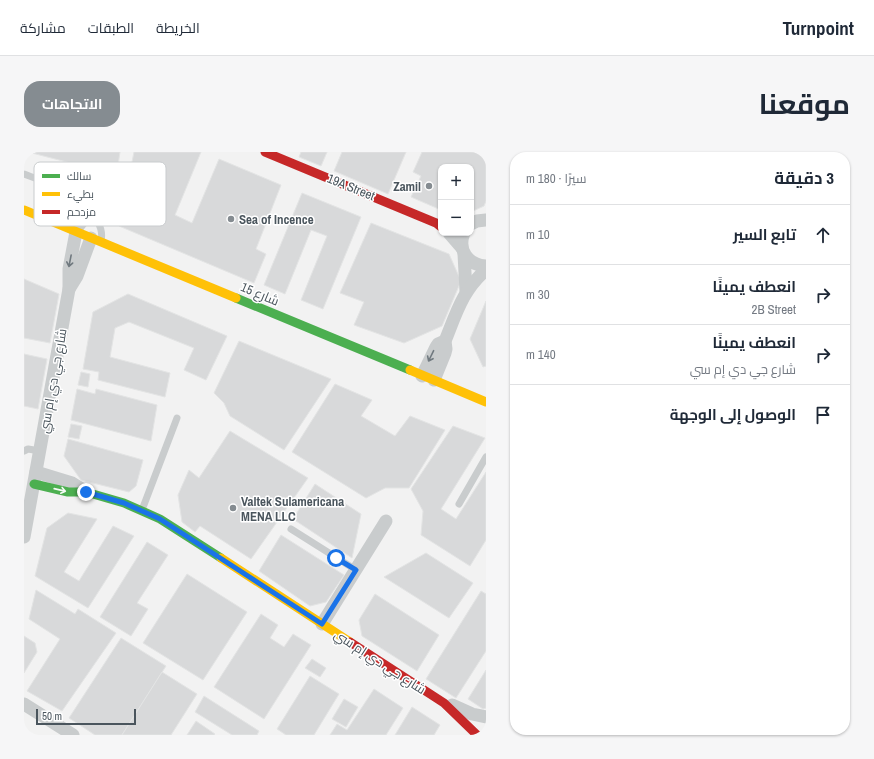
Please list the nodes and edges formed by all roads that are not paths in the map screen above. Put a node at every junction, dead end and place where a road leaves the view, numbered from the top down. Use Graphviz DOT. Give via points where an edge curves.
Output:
graph roads {
  1 [pos="265,152"];
  2 [pos="24,174"];
  3 [pos="34,178"];
  4 [pos="24,210"];
  5 [pos="34,214"];
  6 [pos="438,224"];
  7 [pos="62,226"];
  8 [pos="82,226"];
  9 [pos="100,226"];
  10 [pos="76,232"];
  11 [pos="451,236"];
  12 [pos="463,236"];
  13 [pos="96,240"];
  14 [pos="463,251"];
  15 [pos="486,266"];
  16 [pos="486,270"];
  17 [pos="69,289"];
  18 [pos="466,291"];
  19 [pos="428,378"];
  20 [pos="486,402"];
  21 [pos="177,418"];
  22 [pos="24,451"];
  23 [pos="40,451"];
  24 [pos="486,458"];
  25 [pos="31,487"];
  26 [pos="86,492"];
  27 [pos="459,504"];
  28 [pos="142,511"];
  29 [pos="386,520"];
  30 [pos="290,529"];
  31 [pos="24,537"];
  32 [pos="356,570"];
  33 [pos="322,624"];
  34 [pos="444,703"];
  35 [pos="24,704"];
  36 [pos="486,717"];
  37 [pos="486,723"];
  38 [pos="73,735"];
  39 [pos="478,735"];
  1 -- 6 [label="street, 19A Street"];
  2 -- 3 [label="lane"];
  4 -- 5 [label="street, شارع 15"];
  7 -- 10 [label="street, شارع 15"];
  8 -- 10 [label="lane"];
  9 -- 13 [label="lane" via="102,237"];
  10 -- 13 [label="street, شارع 15"];
  10 -- 17 [label="street, شارع جي دي إم سي, one-way" via="69,269"];
  11 -- 14 [label="street"];
  12 -- 14 [label="street"];
  13 -- 17 [label="street, شارع جي دي إم سي"];
  13 -- 19 [label="street, شارع 15"];
  14 -- 15 [label="street" via="473,263"];
  14 -- 18 [label="street"];
  16 -- 18 [label="street"];
  17 -- 23 [label="street, شارع جي دي إم سي"];
  18 -- 19 [label="street" via="445,341 436,348"];
  19 -- 20 [label="street, شارع 15"];
  21 -- 28 [label="lane"];
  22 -- 23 [label="lane"];
  23 -- 25 [label="street, شارع جي دي إم سي"];
  24 -- 27 [label="lane"];
  25 -- 26 [label="street, شارع جي دي إم سي" via="72,483"];
  25 -- 31 [label="street, شارع جي دي إم سي"];
  26 -- 28 [label="street, شارع جي دي إم سي"];
  28 -- 33 [label="street, شارع جي دي إم سي" via="176,529"];
  29 -- 32 [label="street"];
  30 -- 32 [label="lane"];
  32 -- 33 [label="street"];
  33 -- 34 [label="street, شارع جي دي إم سي"];
  34 -- 36 [label="street, شارع جي دي إم سي"];
  34 -- 39 [label="street, شارع جي دي إم سي"];
  35 -- 38 [label="street"];
  37 -- 39 [label="street"];
}
